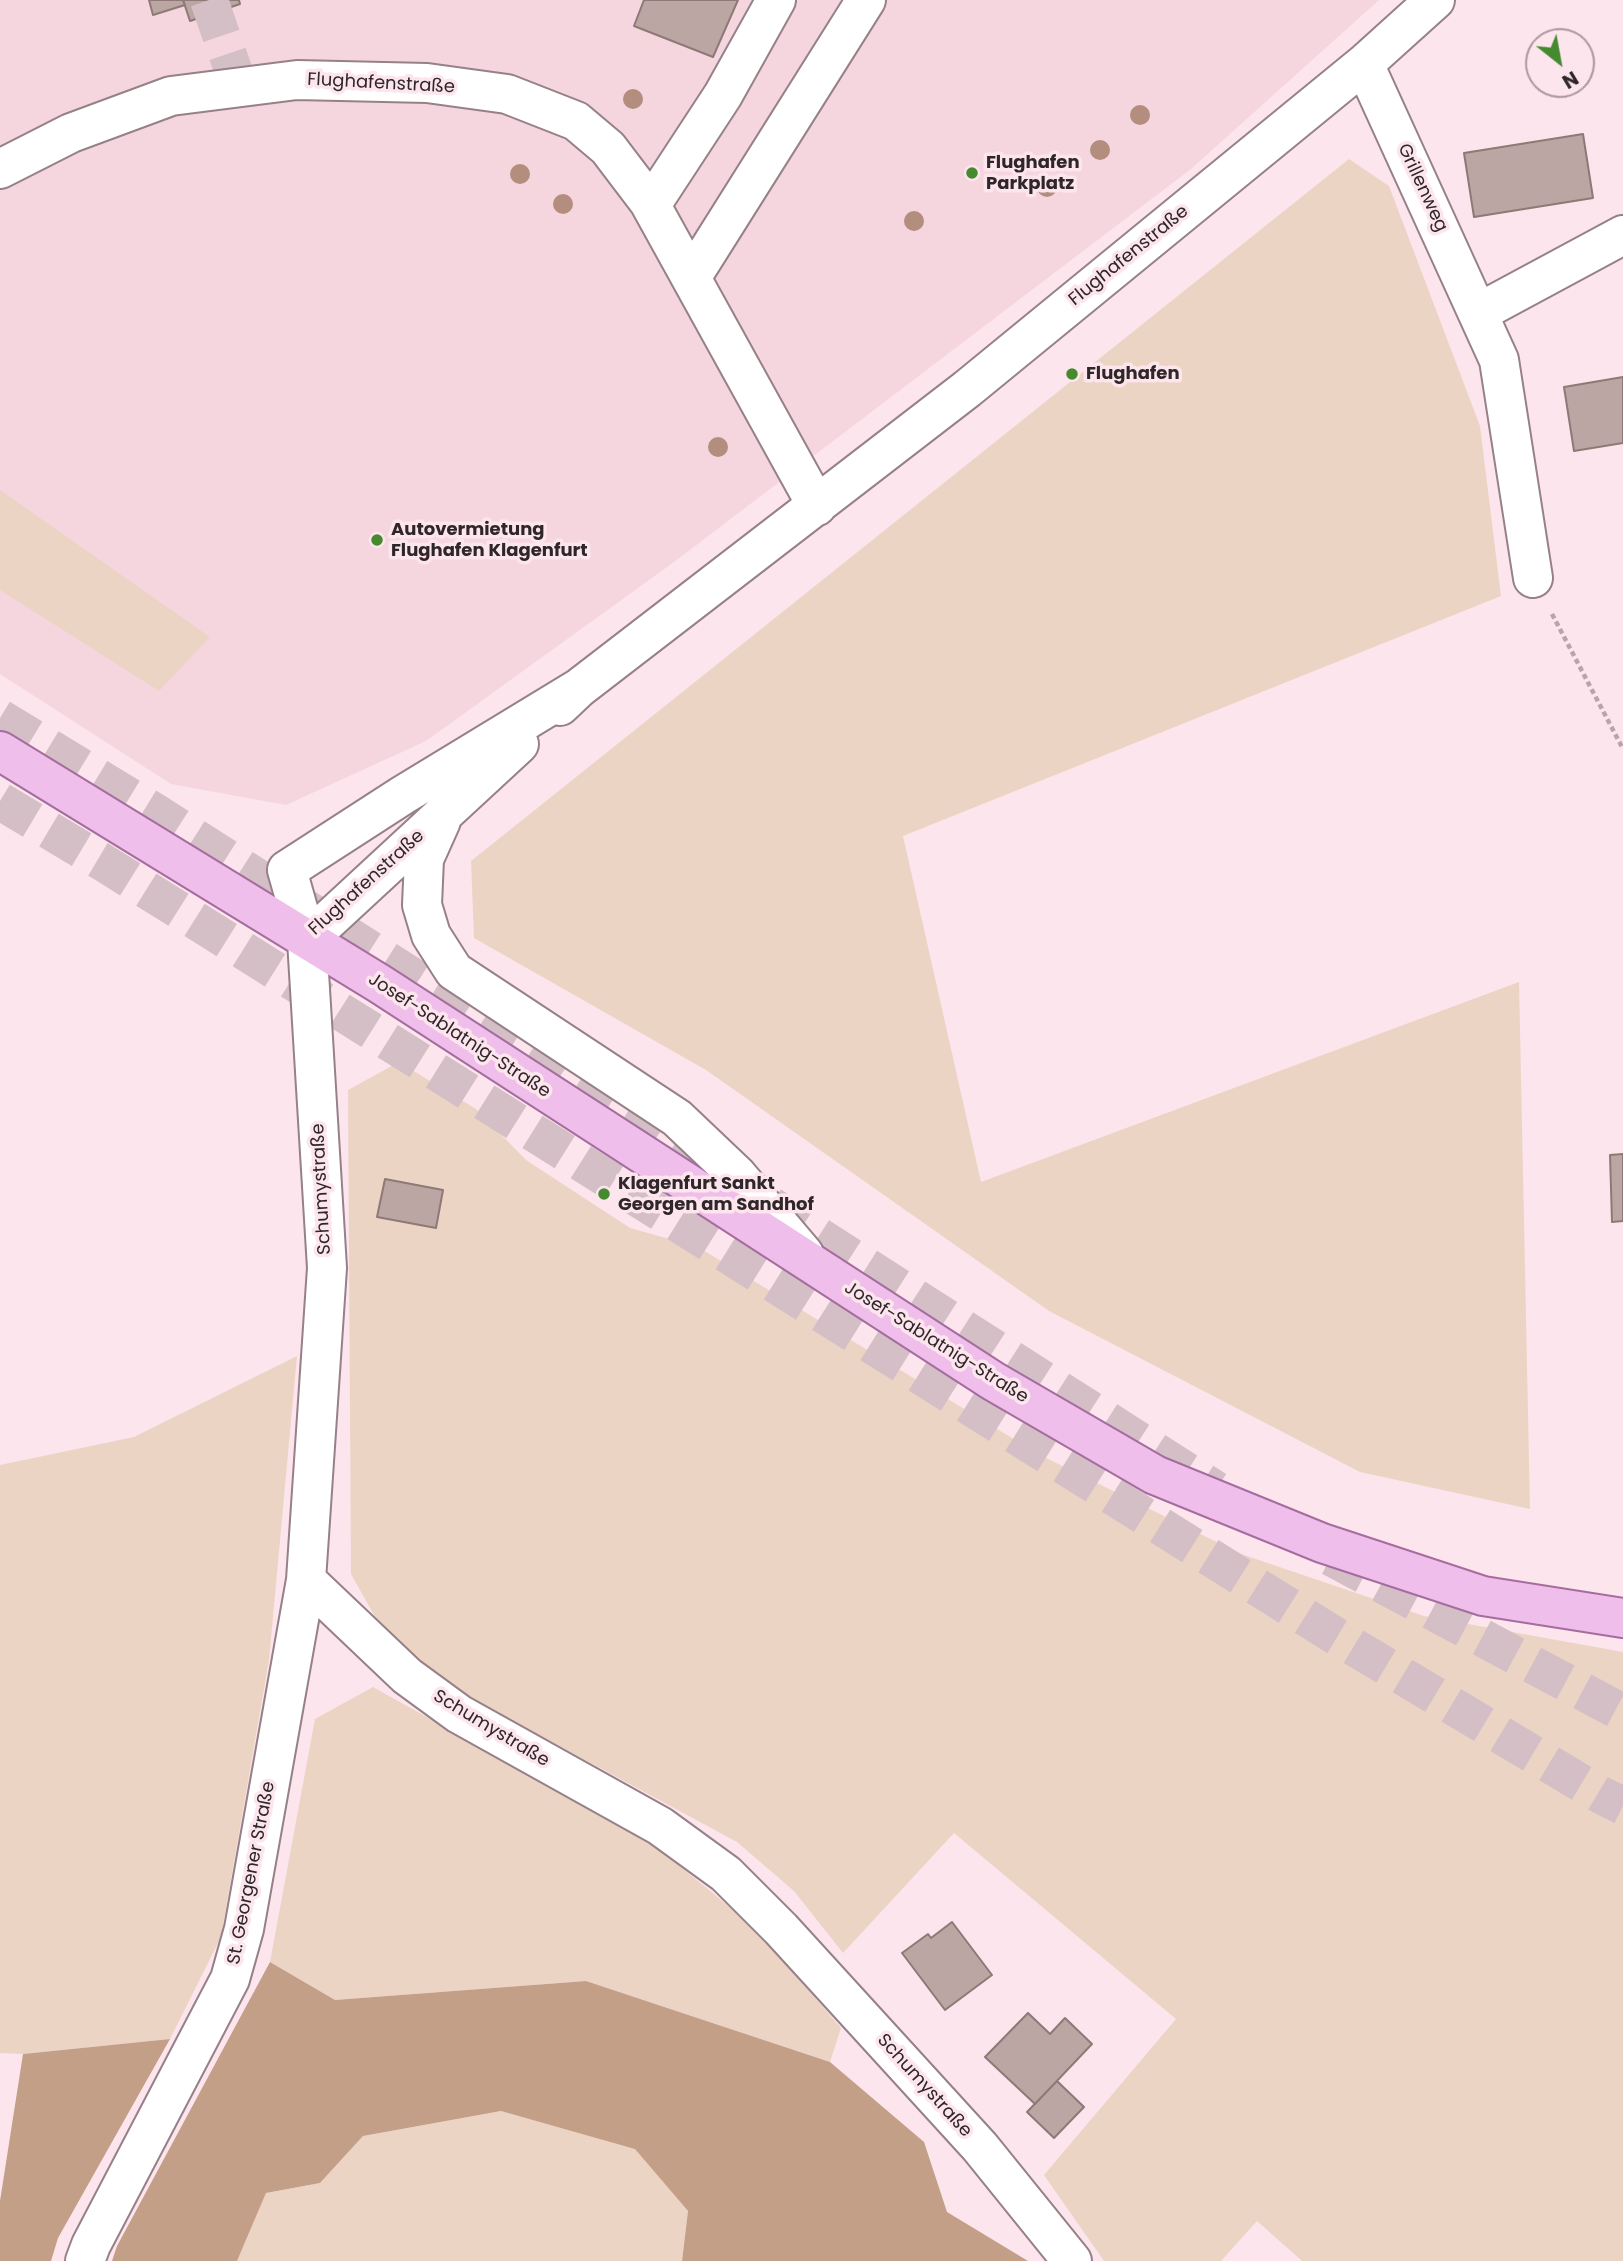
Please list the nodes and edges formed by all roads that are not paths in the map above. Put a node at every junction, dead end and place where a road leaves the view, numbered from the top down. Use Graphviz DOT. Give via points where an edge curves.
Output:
graph roads {
  1 [pos="776,0"];
  2 [pos="866,0"];
  3 [pos="1435,0"];
  4 [pos="1364,64"];
  5 [pos="0,169"];
  6 [pos="651,205"];
  7 [pos="1623,235"];
  8 [pos="691,278"];
  9 [pos="1478,313"];
  10 [pos="817,506"];
  11 [pos="1533,578"];
  12 [pos="579,688"];
  13 [pos="0,751"];
  14 [pos="443,814"];
  15 [pos="307,940"];
  16 [pos="812,1264"];
  17 [pos="306,1580"];
  18 [pos="1623,1618"];
  19 [pos="86,2261"];
  20 [pos="1072,2261"];
  1 -- 6 [label="street" via="723,95"];
  2 -- 8 [label="street"];
  3 -- 4 [label="street, Flughafenstraße"];
  4 -- 9 [label="street, Grillenweg"];
  4 -- 10 [label="street, Flughafenstraße"];
  5 -- 6 [label="street, Flughafenstraße" via="71,133 171,96 297,79 428,83 507,94 576,121 608,148"];
  6 -- 8 [label="street, Flughafenstraße"];
  7 -- 9 [label="street"];
  8 -- 10 [label="street, Flughafenstraße"];
  9 -- 11 [label="street, Grillenweg" via="1499,360"];
  10 -- 12 [label="street, Flughafenstraße"];
  12 -- 14 [label="street, Flughafenstraße"];
  12 -- 15 [label="street, Flughafenstraße" via="286,870"];
  13 -- 15 [label="main road, Josef-Sablatnig-Straße"];
  14 -- 15 [label="street, Flughafenstraße"];
  14 -- 16 [label="street" via="424,859 422,905 431,935 454,971 677,1118 737,1175"];
  15 -- 16 [label="main road, Josef-Sablatnig-Straße"];
  15 -- 17 [label="street, Schumystraße" via="327,1268"];
  16 -- 18 [label="main road, Josef-Sablatnig-Straße" via="993,1381 1155,1475 1322,1543 1483,1596"];
  17 -- 19 [label="street, St. Georgener Straße" via="244,1929 230,1979"];
  17 -- 20 [label="street, Schumystraße" via="407,1676 458,1714 660,1826 726,1874 980,2147"];
}
